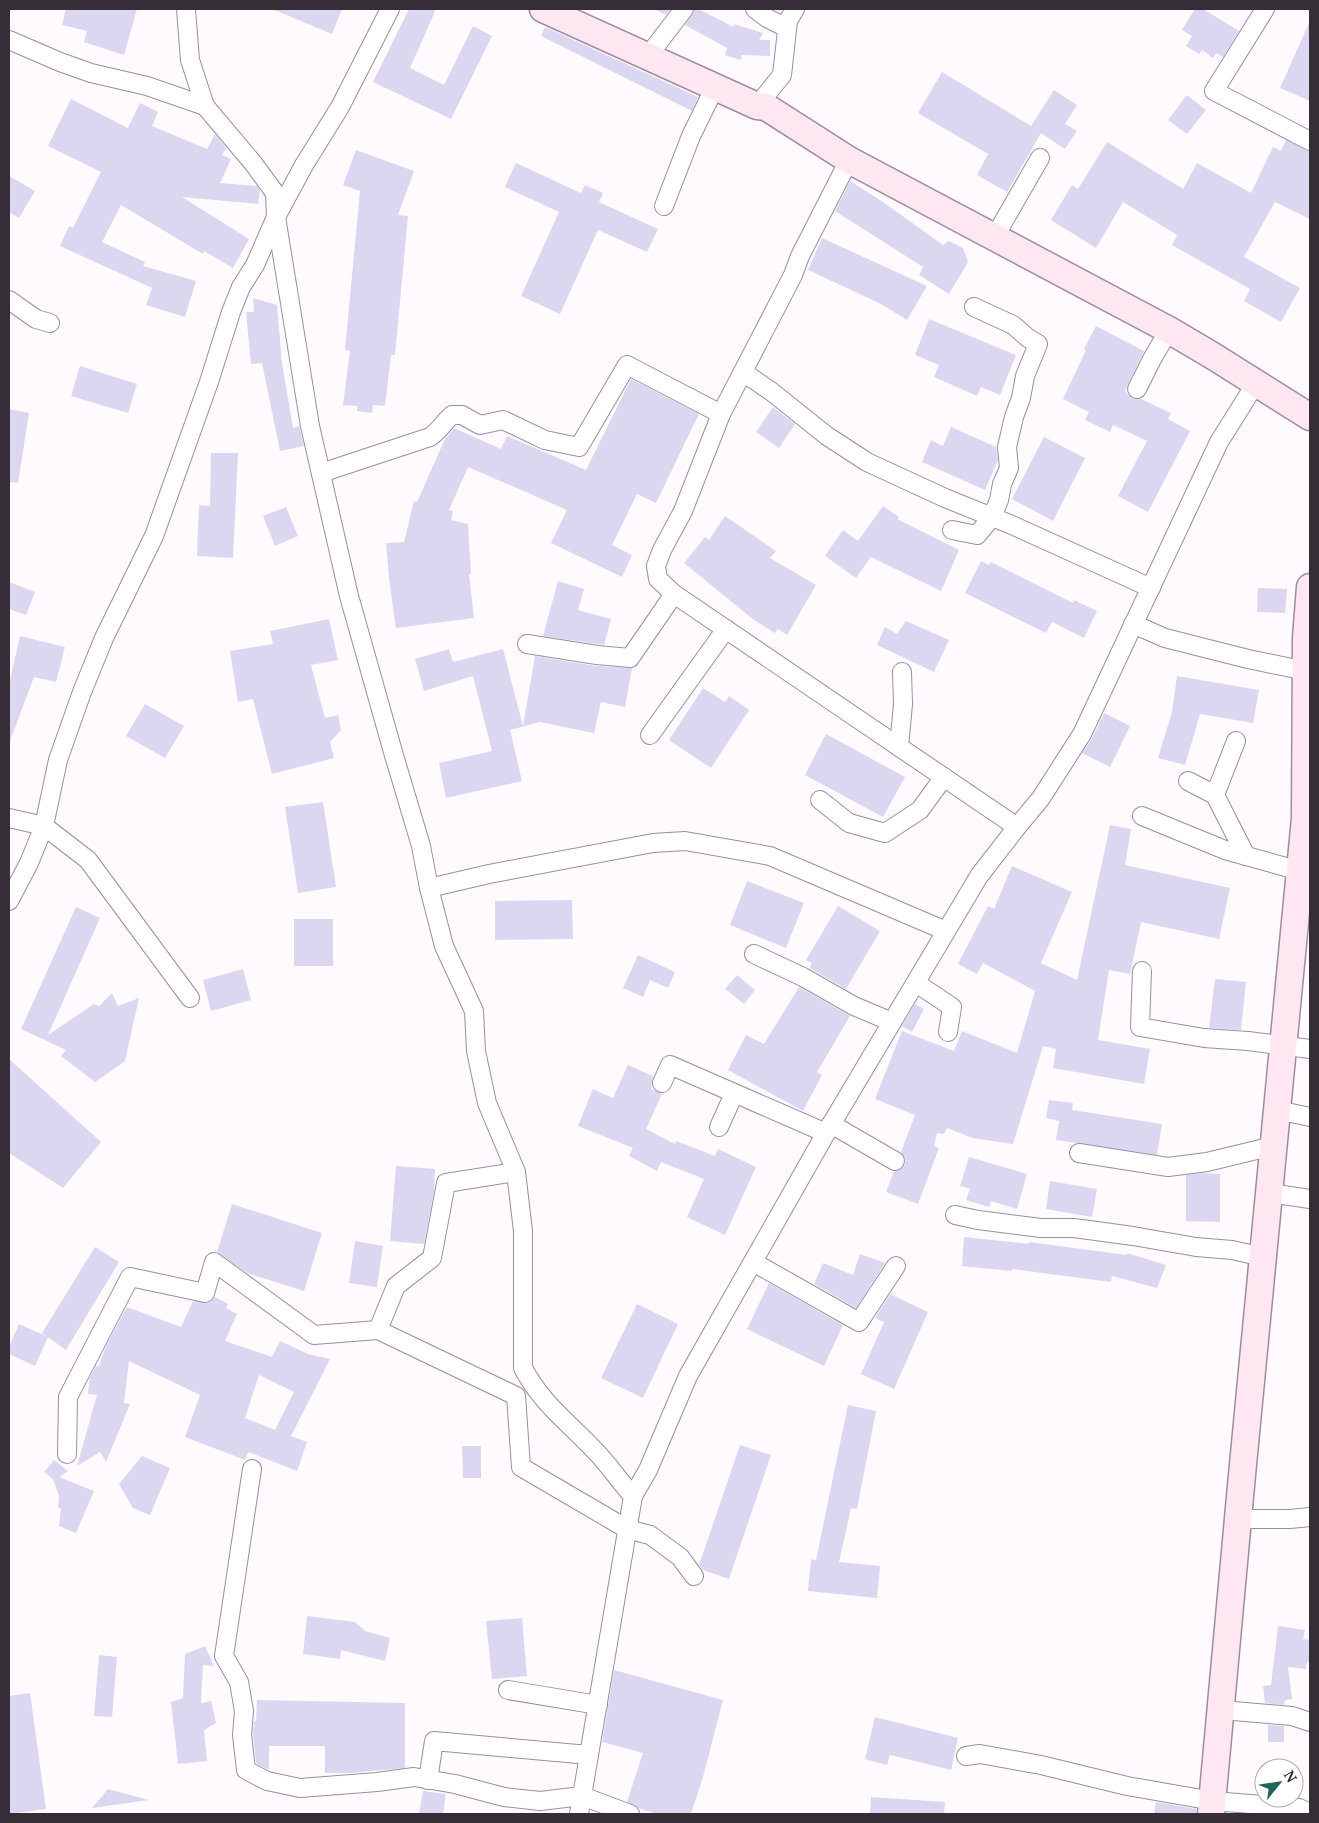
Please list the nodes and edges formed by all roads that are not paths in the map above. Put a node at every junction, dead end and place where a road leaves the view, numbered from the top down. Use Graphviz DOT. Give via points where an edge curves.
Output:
graph roads {
  1 [pos="186,9"];
  2 [pos="390,9"];
  3 [pos="543,9"];
  4 [pos="684,9"];
  5 [pos="755,9"];
  6 [pos="795,9"];
  7 [pos="1265,9"];
  8 [pos="787,28"];
  9 [pos="9,40"];
  10 [pos="648,56"];
  11 [pos="715,87"];
  12 [pos="205,106"];
  13 [pos="757,106"];
  14 [pos="1310,141"];
  15 [pos="1040,158"];
  16 [pos="849,160"];
  17 [pos="664,206"];
  18 [pos="276,217"];
  19 [pos="994,238"];
  20 [pos="9,300"];
  21 [pos="974,307"];
  22 [pos="50,323"];
  23 [pos="1169,330"];
  24 [pos="743,372"];
  25 [pos="1256,383"];
  26 [pos="1137,389"];
  27 [pos="721,414"];
  28 [pos="1310,417"];
  29 [pos="321,473"];
  30 [pos="992,517"];
  31 [pos="952,530"];
  32 [pos="1310,587"];
  33 [pos="1151,588"];
  34 [pos="674,594"];
  35 [pos="1134,624"];
  36 [pos="1309,628"];
  37 [pos="726,629"];
  38 [pos="527,644"];
  39 [pos="1306,671"];
  40 [pos="902,672"];
  41 [pos="650,736"];
  42 [pos="1308,739"];
  43 [pos="1236,740"];
  44 [pos="899,747"];
  45 [pos="944,777"];
  46 [pos="1188,781"];
  47 [pos="1215,795"];
  48 [pos="820,800"];
  49 [pos="1142,816"];
  50 [pos="1308,817"];
  51 [pos="9,818"];
  52 [pos="44,826"];
  53 [pos="1017,827"];
  54 [pos="1246,856"];
  55 [pos="1304,872"];
  56 [pos="429,888"];
  57 [pos="9,901"];
  58 [pos="946,931"];
  59 [pos="754,954"];
  60 [pos="1142,971"];
  61 [pos="916,982"];
  62 [pos="190,998"];
  63 [pos="892,1022"];
  64 [pos="948,1032"];
  65 [pos="1283,1045"];
  66 [pos="1310,1049"];
  67 [pos="662,1083"];
  68 [pos="734,1094"];
  69 [pos="1277,1110"];
  70 [pos="1310,1117"];
  71 [pos="719,1127"];
  72 [pos="829,1129"];
  73 [pos="1273,1146"];
  74 [pos="1079,1154"];
  75 [pos="895,1161"];
  76 [pos="516,1172"];
  77 [pos="1269,1193"];
  78 [pos="1310,1199"];
  79 [pos="955,1215"];
  80 [pos="1263,1257"];
  81 [pos="753,1262"];
  82 [pos="896,1266"];
  83 [pos="378,1330"];
  84 [pos="67,1454"];
  85 [pos="252,1469"];
  86 [pos="633,1496"];
  87 [pos="1310,1517"];
  88 [pos="1238,1519"];
  89 [pos="627,1529"];
  90 [pos="694,1576"];
  91 [pos="508,1690"];
  92 [pos="598,1705"];
  93 [pos="1221,1710"];
  94 [pos="1310,1722"];
  95 [pos="589,1755"];
  96 [pos="966,1756"];
  97 [pos="428,1780"];
  98 [pos="582,1796"];
  99 [pos="1212,1808"];
  100 [pos="1310,1813"];
  101 [pos="579,1814"];
  102 [pos="630,1814"];
  1 -- 12 [label="street" via="190,60"];
  2 -- 18 [label="street" via="340,106"];
  3 -- 10 [label="main road"];
  4 -- 10 [label="street"];
  5 -- 8 [label="street"];
  6 -- 8 [label="street"];
  7 -- 14 [label="street" via="1214,91"];
  8 -- 13 [label="street" via="782,75"];
  9 -- 12 [label="street" via="60,62"];
  10 -- 11 [label="main road"];
  11 -- 13 [label="main road"];
  11 -- 17 [label="street" via="690,136"];
  12 -- 18 [label="street" via="275,192"];
  13 -- 16 [label="main road" via="766,107"];
  15 -- 19 [label="street"];
  16 -- 19 [label="main road"];
  16 -- 24 [label="street"];
  18 -- 29 [label="street" via="310,426"];
  18 -- 52 [label="street" via="231,312 154,536 104,638 82,692 58,760"];
  19 -- 23 [label="main road"];
  20 -- 22 [label="street" via="36,319"];
  21 -- 30 [label="street" via="1013,325 1038,344 1025,376 1022,398 1006,447 1009,468"];
  23 -- 25 [label="main road"];
  23 -- 26 [label="street"];
  24 -- 27 [label="street"];
  24 -- 30 [label="street" via="867,462"];
  25 -- 28 [label="main road"];
  25 -- 33 [label="street" via="1219,442"];
  27 -- 29 [label="street" via="627,365 578,447 545,440 503,420 480,425 462,415 452,415 430,437"];
  27 -- 34 [label="street" via="683,511 656,566 658,579"];
  29 -- 56 [label="street" via="346,587 421,846"];
  30 -- 31 [label="street" via="977,535"];
  30 -- 33 [label="street"];
  32 -- 36 [label="main road"];
  33 -- 35 [label="street"];
  34 -- 37 [label="street"];
  34 -- 38 [label="street" via="630,658"];
  35 -- 39 [label="street" via="1165,638"];
  35 -- 53 [label="street" via="1082,734 1041,798"];
  36 -- 39 [label="main road"];
  37 -- 41 [label="street"];
  37 -- 44 [label="street"];
  39 -- 42 [label="main road"];
  40 -- 44 [label="street"];
  42 -- 50 [label="main road"];
  43 -- 47 [label="street"];
  44 -- 45 [label="street"];
  45 -- 48 [label="street" via="920,810 885,832 850,823"];
  45 -- 53 [label="street"];
  46 -- 47 [label="street"];
  47 -- 54 [label="street"];
  49 -- 54 [label="street"];
  50 -- 55 [label="main road"];
  51 -- 52 [label="street"];
  52 -- 57 [label="street"];
  52 -- 62 [label="street" via="88,860"];
  53 -- 58 [label="street" via="979,876"];
  54 -- 55 [label="street"];
  55 -- 65 [label="main road"];
  56 -- 58 [label="street" via="643,845 684,841 770,856"];
  56 -- 76 [label="street" via="444,946 474,1010 476,1051 487,1103"];
  58 -- 61 [label="street"];
  59 -- 63 [label="street"];
  60 -- 65 [label="street" via="1140,1027 1204,1038"];
  61 -- 63 [label="street"];
  61 -- 64 [label="street" via="952,1007"];
  63 -- 72 [label="street"];
  65 -- 66 [label="street"];
  65 -- 69 [label="main road"];
  67 -- 68 [label="street" via="670,1065"];
  68 -- 71 [label="street"];
  68 -- 72 [label="street"];
  69 -- 70 [label="street"];
  69 -- 73 [label="main road"];
  72 -- 75 [label="street"];
  72 -- 81 [label="street"];
  73 -- 74 [label="street" via="1207,1162 1168,1167"];
  73 -- 77 [label="main road"];
  76 -- 83 [label="street" via="446,1183 432,1258 396,1286"];
  76 -- 86 [label="street" via="522,1231 522,1368 532,1386 599,1455"];
  77 -- 78 [label="street"];
  77 -- 80 [label="main road"];
  79 -- 80 [label="street" via="1041,1228 1074,1228"];
  80 -- 88 [label="main road"];
  81 -- 82 [label="street" via="859,1322"];
  81 -- 86 [label="street" via="688,1376 648,1470"];
  83 -- 84 [label="street" via="314,1335 214,1262 205,1293 130,1277 68,1398"];
  83 -- 89 [label="street" via="516,1396 521,1467"];
  85 -- 97 [label="street" via="224,1656 239,1682 244,1712 242,1735 246,1770 267,1781 300,1788 414,1777"];
  86 -- 89 [label="street"];
  87 -- 88 [label="street"];
  88 -- 93 [label="main road"];
  89 -- 90 [label="street" via="650,1535 668,1547"];
  89 -- 92 [label="street"];
  91 -- 92 [label="street"];
  92 -- 95 [label="street"];
  93 -- 94 [label="street" via="1292,1716"];
  93 -- 99 [label="main road"];
  95 -- 97 [label="street" via="434,1741"];
  95 -- 98 [label="street"];
  96 -- 99 [label="street" via="980,1754 1041,1765"];
  97 -- 98 [label="street" via="504,1797 540,1801"];
  98 -- 101 [label="street"];
  98 -- 102 [label="street"];
  99 -- 100 [label="street" via="1299,1808"];
}
